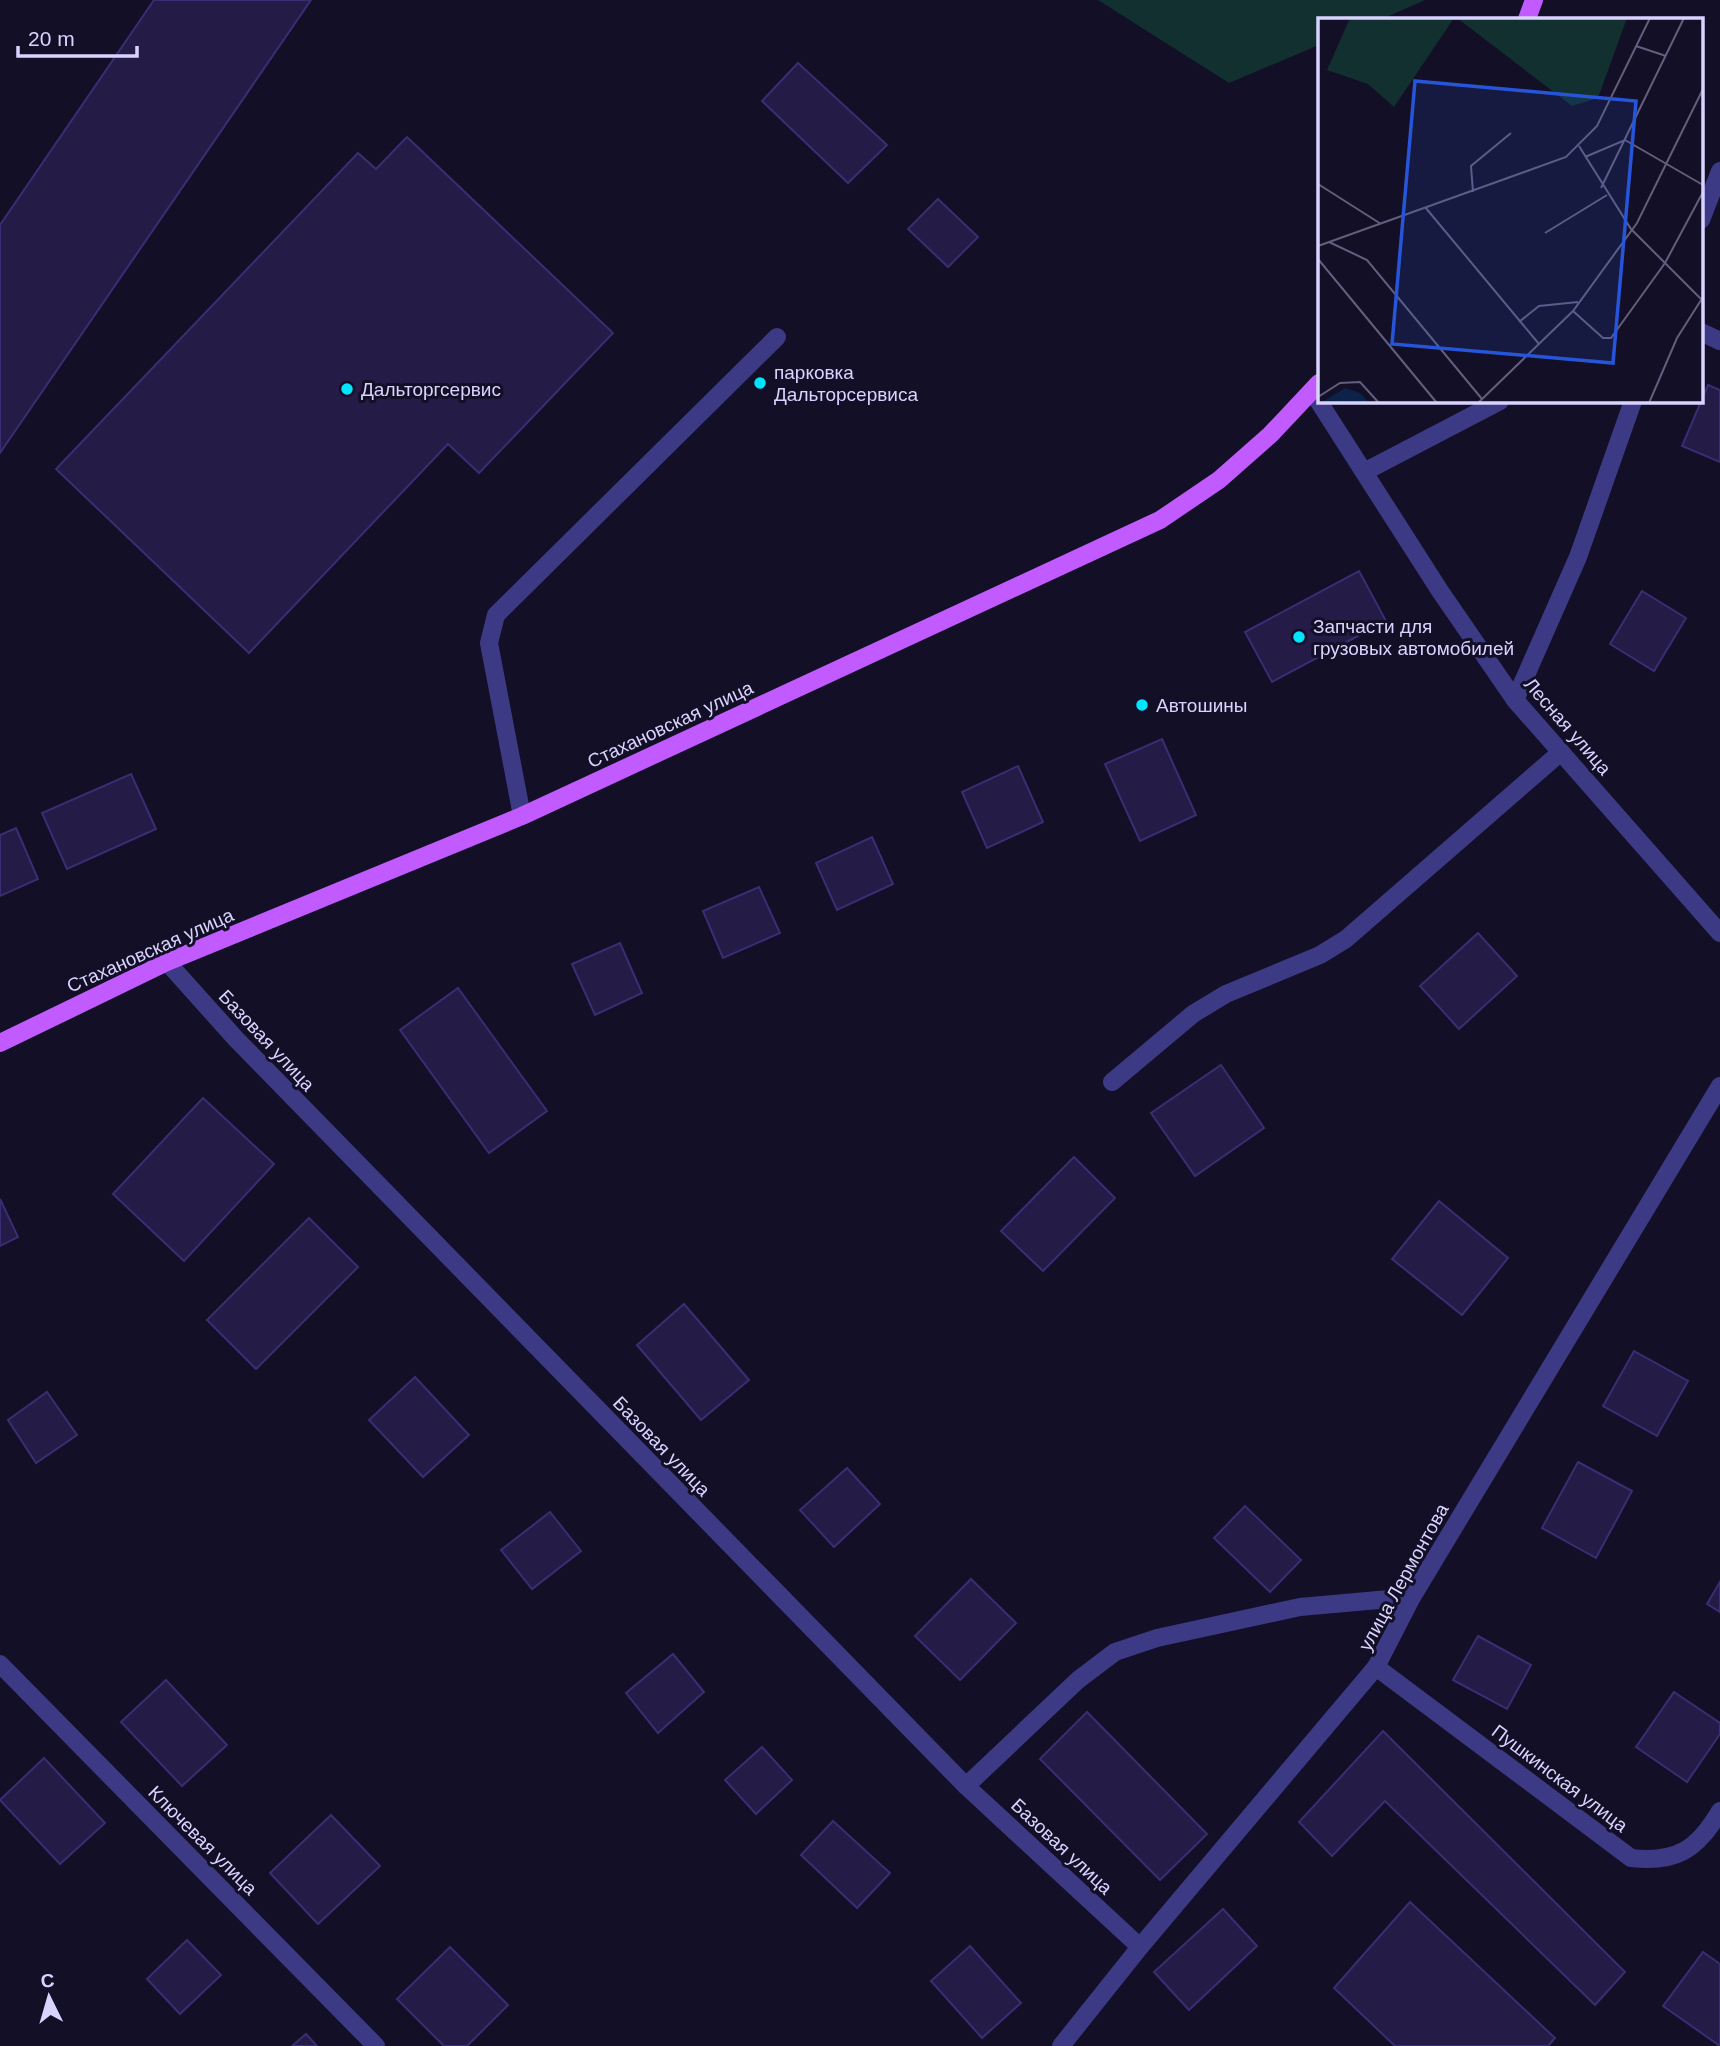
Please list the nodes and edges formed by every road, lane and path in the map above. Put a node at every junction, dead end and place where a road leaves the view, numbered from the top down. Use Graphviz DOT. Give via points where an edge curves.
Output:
graph roads {
  1 [pos="1534,0"];
  2 [pos="1527,18"];
  3 [pos="1720,171"];
  4 [pos="1702,217"];
  5 [pos="1702,332"];
  6 [pos="777,337"];
  7 [pos="1720,341"];
  8 [pos="1315,387"];
  9 [pos="1324,402"];
  10 [pos="1498,402"];
  11 [pos="1633,402"];
  12 [pos="1364,472"];
  13 [pos="1515,700"];
  14 [pos="1561,752"];
  15 [pos="522,816"];
  16 [pos="1720,933"];
  17 [pos="167,962"];
  18 [pos="0,1043"];
  19 [pos="1112,1082"];
  20 [pos="1720,1086"];
  21 [pos="1412,1597"];
  22 [pos="0,1664"];
  23 [pos="1376,1667"];
  24 [pos="965,1786"];
  25 [pos="1720,1811"];
  26 [pos="1140,1947"];
  27 [pos="376,2046"];
  28 [pos="1061,2046"];
  1 -- 2 [label="main road"];
  3 -- 4 [label="street"];
  5 -- 7 [label="street"];
  6 -- 15 [label="street" via="496,615 489,643"];
  8 -- 15 [label="main road, Стахановская улица" via="1219,480 1160,520"];
  9 -- 12 [label="street, Лесная улица"];
  10 -- 12 [label="street"];
  11 -- 13 [label="street" via="1578,557"];
  12 -- 13 [label="street, Лесная улица"];
  13 -- 14 [label="street, Лесная улица"];
  14 -- 16 [label="street, Лесная улица"];
  14 -- 19 [label="street" via="1346,939 1193,1014"];
  15 -- 17 [label="main road, Стахановская улица"];
  17 -- 18 [label="main road, Стахановская улица"];
  17 -- 24 [label="street, Базовая улица" via="245,1049"];
  20 -- 21 [label="street, улица Лермонтова"];
  21 -- 23 [label="street, улица Лермонтова"];
  21 -- 24 [label="street" via="1300,1607 1157,1638 1115,1652 1078,1680"];
  22 -- 27 [label="street, Ключевая улица"];
  23 -- 25 [label="street, Пушкинская улица" via="1631,1858 1656,1861 1674,1857 1690,1848"];
  23 -- 26 [label="street, улица Лермонтова"];
  24 -- 26 [label="street, Базовая улица"];
  26 -- 28 [label="street, улица Лермонтова"];
}
